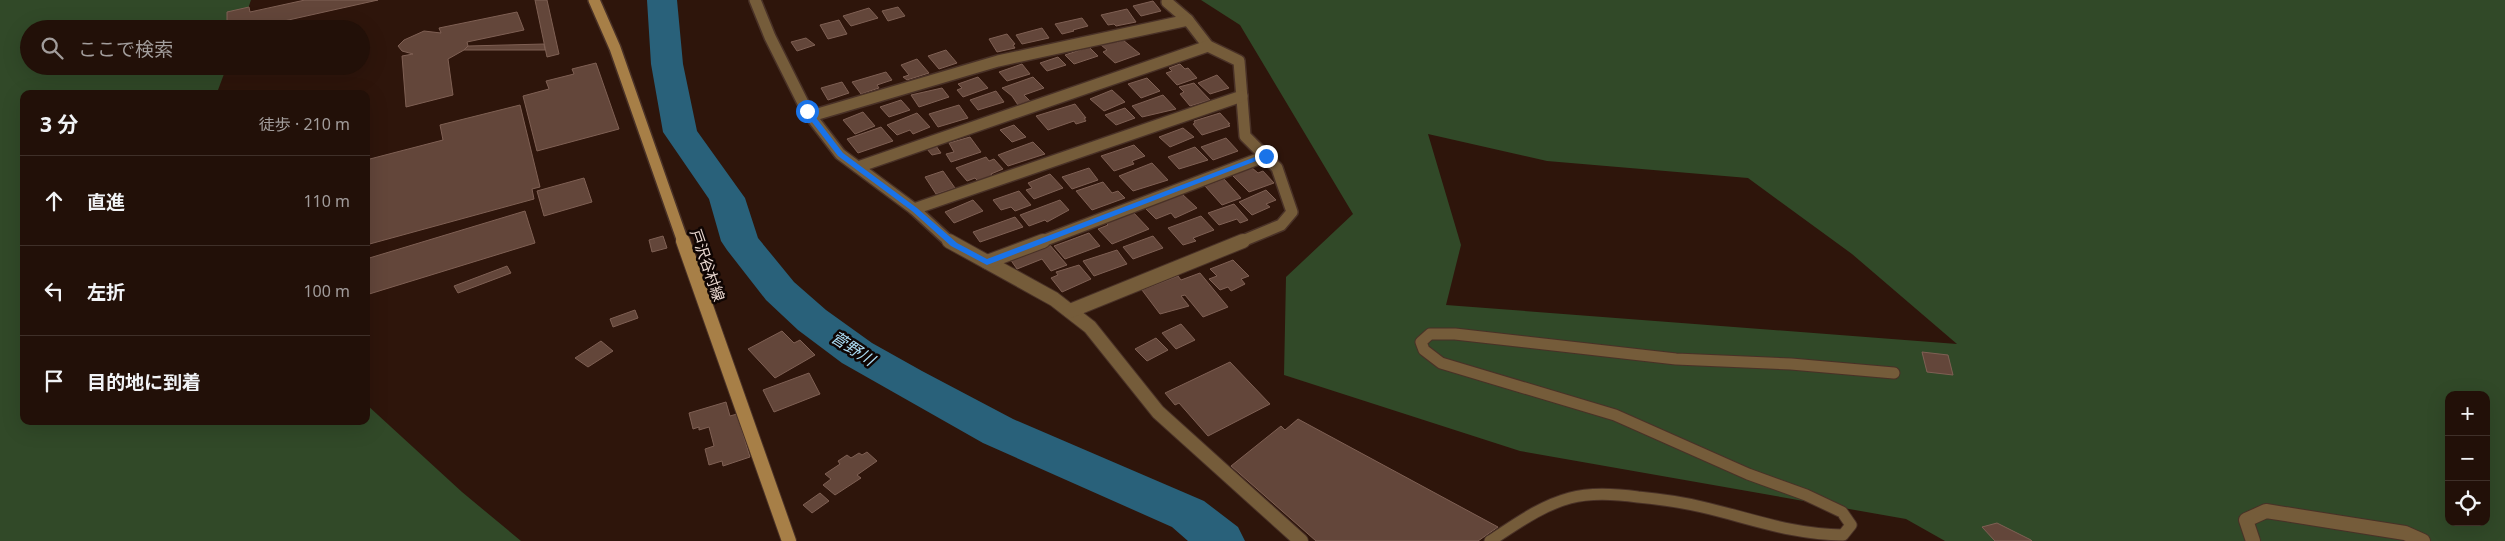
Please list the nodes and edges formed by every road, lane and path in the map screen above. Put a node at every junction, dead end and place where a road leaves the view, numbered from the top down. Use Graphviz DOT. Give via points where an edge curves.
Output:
graph roads {
  1 [pos="594,0"];
  2 [pos="755,0"];
  3 [pos="1167,2"];
  4 [pos="1188,20"];
  5 [pos="1208,46"];
  6 [pos="1242,96"];
  7 [pos="811,116"];
  8 [pos="1266,156"];
  9 [pos="858,167"];
  10 [pos="914,209"];
  11 [pos="987,262"];
  12 [pos="1070,311"];
  13 [pos="1894,373"];
  14 [pos="789,541"];
  15 [pos="1301,541"];
  16 [pos="1490,541"];
  17 [pos="2253,541"];
  18 [pos="2423,541"];
  1 -- 14 [label="main road, 戸沢谷村線" via="614,48"];
  2 -- 7 [label="street" via="770,37"];
  3 -- 4 [label="street"];
  4 -- 5 [label="street"];
  4 -- 7 [label="street" via="998,60"];
  5 -- 6 [label="street" via="1239,61"];
  5 -- 9 [label="street"];
  6 -- 8 [label="street" via="1245,136"];
  6 -- 10 [label="street"];
  7 -- 9 [label="street" via="840,154"];
  8 -- 11 [label="street"];
  8 -- 12 [label="street" via="1277,168 1292,212 1281,225"];
  9 -- 10 [label="street"];
  10 -- 11 [label="street" via="954,245"];
  11 -- 12 [label="street" via="1054,298"];
  12 -- 15 [label="street" via="1090,327 1158,412"];
  13 -- 16 [label="lane" via="1676,359 1455,334 1430,334 1421,342 1424,350 1441,363 1615,415 1748,474 1806,495 1842,512 1851,525 1843,535 1816,536 1785,531 1708,508 1608,494 1565,499 1538,510"];
  17 -- 18 [label="street" via="2246,520 2266,511 2405,534"];
}
